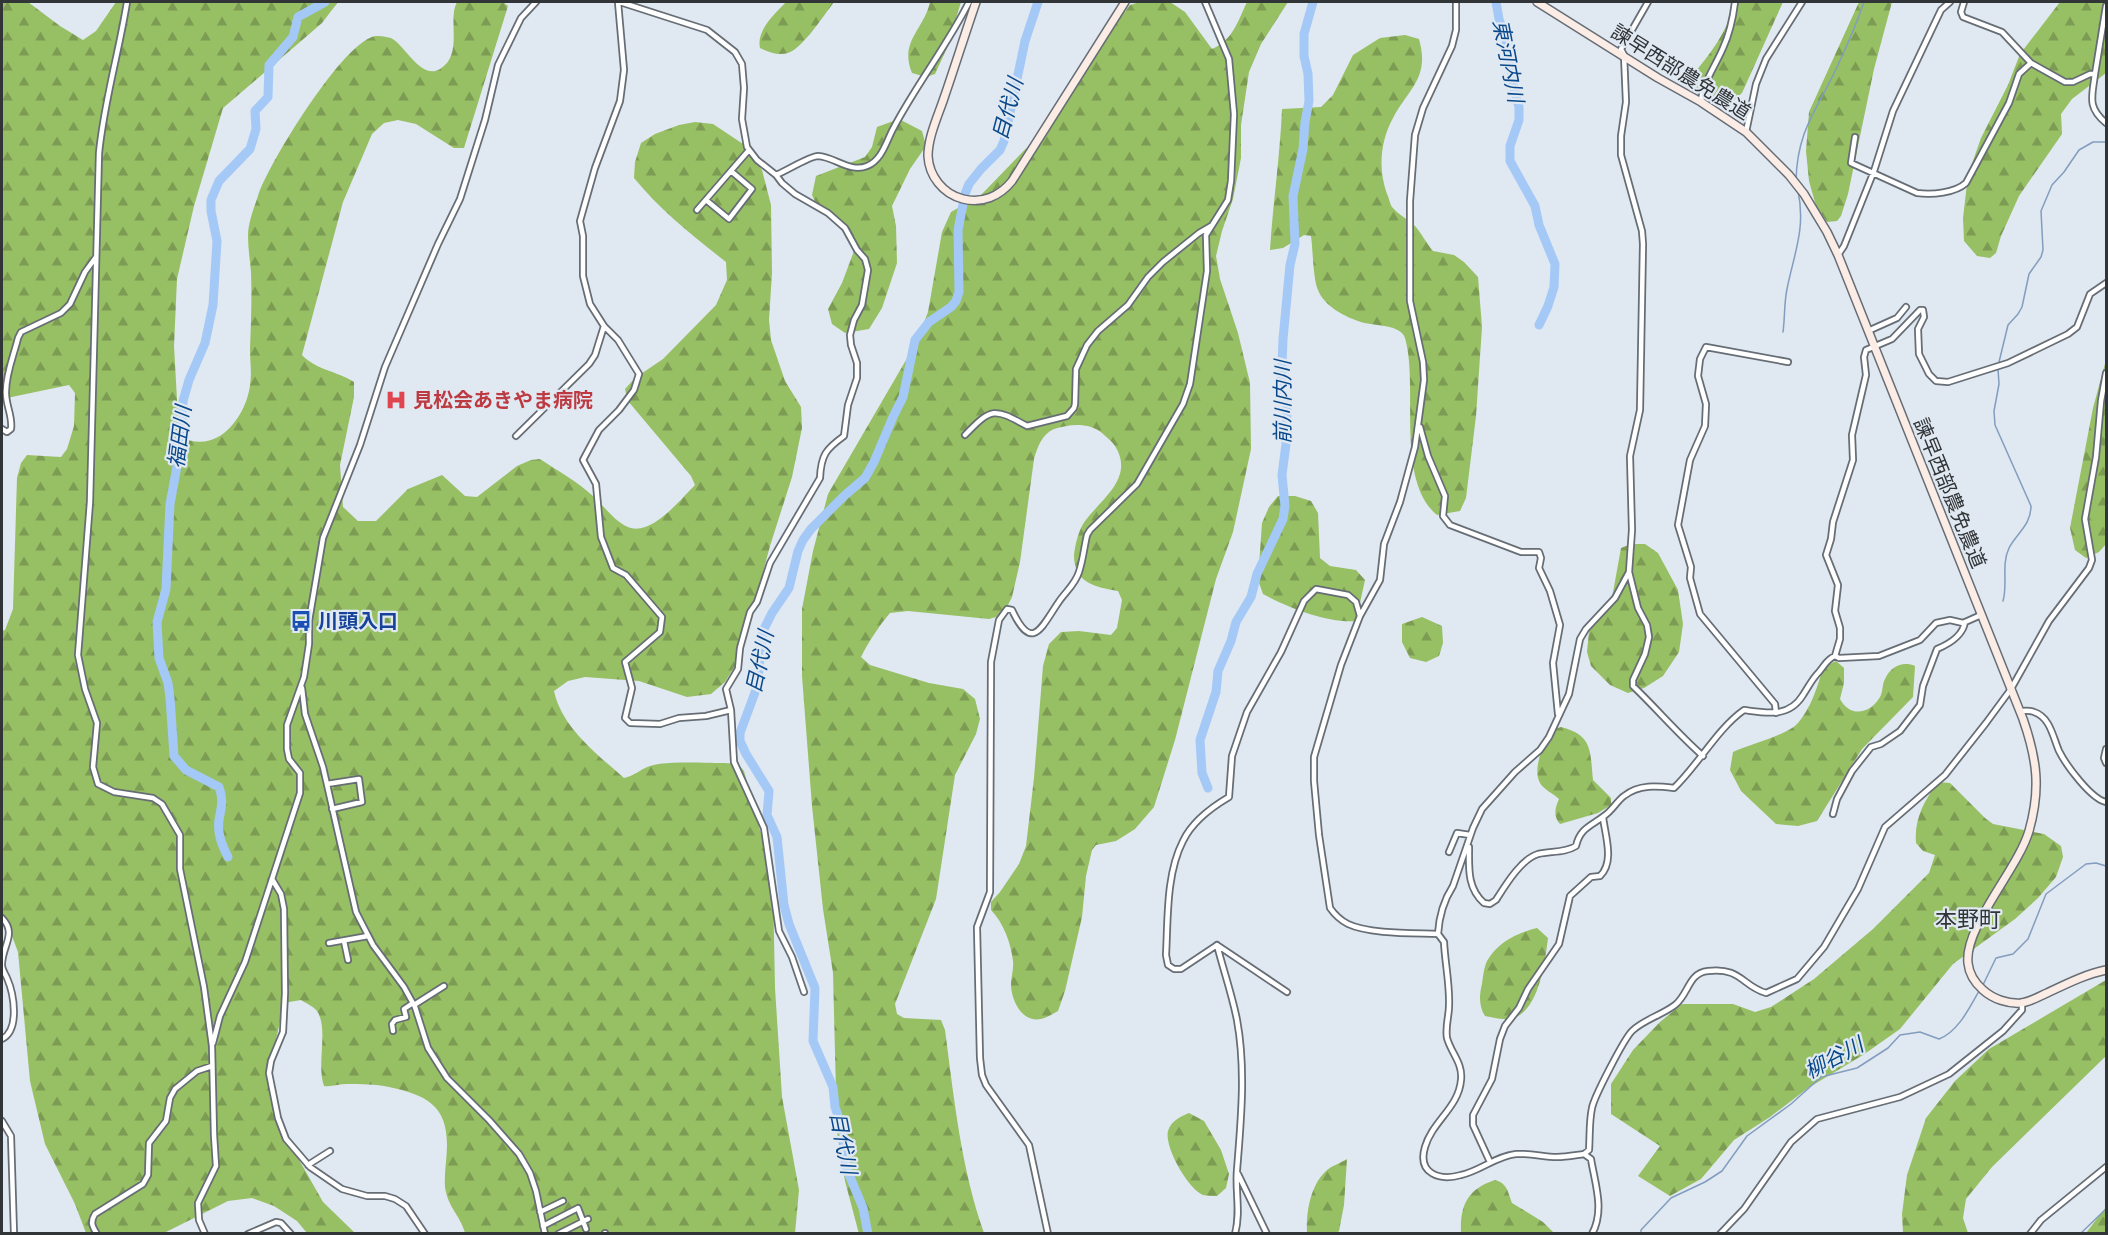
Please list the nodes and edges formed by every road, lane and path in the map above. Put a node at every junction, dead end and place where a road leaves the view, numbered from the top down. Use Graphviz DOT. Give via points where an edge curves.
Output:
graph roads {
  1 [pos="127,2"];
  2 [pos="536,2"];
  3 [pos="619,2"];
  4 [pos="969,2"];
  5 [pos="976,2"];
  6 [pos="1125,2"];
  7 [pos="1205,2"];
  8 [pos="1456,2"];
  9 [pos="1537,2"];
  10 [pos="1648,2"];
  11 [pos="1735,2"];
  12 [pos="1802,2"];
  13 [pos="1950,2"];
  14 [pos="1964,2"];
  15 [pos="2106,6"];
  16 [pos="1624,55"];
  17 [pos="2031,63"];
  18 [pos="2095,74"];
  19 [pos="1701,102"];
  20 [pos="2106,123"];
  21 [pos="1746,132"];
  22 [pos="1855,137"];
  23 [pos="749,150"];
  24 [pos="731,171"];
  25 [pos="1873,174"];
  26 [pos="776,176"];
  27 [pos="706,200"];
  28 [pos="698,210"];
  29 [pos="1214,225"];
  30 [pos="1838,255"];
  31 [pos="96,257"];
  32 [pos="2106,283"];
  33 [pos="1906,307"];
  34 [pos="604,326"];
  35 [pos="1868,331"];
  36 [pos="1874,346"];
  37 [pos="1788,362"];
  38 [pos="2106,373"];
  39 [pos="1419,423"];
  40 [pos="2,429"];
  41 [pos="965,435"];
  42 [pos="516,436"];
  43 [pos="1629,572"];
  44 [pos="1981,615"];
  45 [pos="1360,616"];
  46 [pos="1965,622"];
  47 [pos="1835,656"];
  48 [pos="302,685"];
  49 [pos="2011,689"];
  50 [pos="730,710"];
  51 [pos="2020,711"];
  52 [pos="1776,713"];
  53 [pos="1558,717"];
  54 [pos="2106,748"];
  55 [pos="1703,756"];
  56 [pos="2106,763"];
  57 [pos="327,784"];
  58 [pos="2106,802"];
  59 [pos="332,808"];
  60 [pos="1833,814"];
  61 [pos="1603,817"];
  62 [pos="1470,835"];
  63 [pos="1469,842"];
  64 [pos="1449,852"];
  65 [pos="272,879"];
  66 [pos="2,918"];
  67 [pos="1438,934"];
  68 [pos="368,936"];
  69 [pos="344,940"];
  70 [pos="329,943"];
  71 [pos="1216,945"];
  72 [pos="348,960"];
  73 [pos="2106,970"];
  74 [pos="444,986"];
  75 [pos="804,992"];
  76 [pos="1287,992"];
  77 [pos="2022,1002"];
  78 [pos="414,1004"];
  79 [pos="393,1030"];
  80 [pos="2,1039"];
  81 [pos="212,1046"];
  82 [pos="212,1066"];
  83 [pos="2,1121"];
  84 [pos="330,1151"];
  85 [pos="1584,1154"];
  86 [pos="1490,1162"];
  87 [pos="308,1165"];
  88 [pos="2106,1167"];
  89 [pos="1237,1172"];
  90 [pos="563,1201"];
  91 [pos="540,1212"];
  92 [pos="585,1220"];
  93 [pos="543,1226"];
  94 [pos="586,1228"];
  95 [pos="14,1233"];
  96 [pos="97,1233"];
  97 [pos="204,1233"];
  98 [pos="248,1233"];
  99 [pos="291,1233"];
  100 [pos="425,1233"];
  101 [pos="545,1233"];
  102 [pos="558,1233"];
  103 [pos="1048,1233"];
  104 [pos="1235,1233"];
  105 [pos="1267,1233"];
  106 [pos="1592,1233"];
  107 [pos="1720,1233"];
  108 [pos="2030,1233"];
  1 -- 31 [label="street" via="102,125"];
  2 -- 48 [label="street" via="522,18 498,65 460,198 385,367 360,446 323,538"];
  3 -- 23 [label="street" via="707,30 735,52 742,64 742,119"];
  3 -- 34 [label="street" via="624,70 620,101 580,221 583,276 590,304"];
  4 -- 26 [label="street" via="904,108 881,155 871,165 852,168 819,156"];
  5 -- 6 [label="street" via="928,157 931,172 948,192 970,201 994,196 1012,182"];
  7 -- 29 [label="street" via="1229,59 1234,114 1228,200"];
  8 -- 39 [label="street" via="1452,46 1414,135 1410,301 1424,362"];
  9 -- 16 [label="street, 諫早西部農免農道"];
  10 -- 16 [label="street" via="1621,50"];
  11 -- 19 [label="street" via="1724,47"];
  12 -- 21 [label="street" via="1766,59 1756,84"];
  13 -- 25 [label="street" via="1935,21 1893,111"];
  14 -- 17 [label="street" via="1963,17 2002,32"];
  15 -- 18 [label="street"];
  16 -- 19 [label="street, 諫早西部農免農道"];
  16 -- 43 [label="street" via="1626,102 1621,155 1643,244 1640,410 1630,456"];
  17 -- 18 [label="street" via="2066,82"];
  17 -- 25 [label="street" via="2019,75 2009,103 1960,188 1917,193"];
  18 -- 20 [label="street" via="2091,104"];
  19 -- 21 [label="street, 諫早西部農免農道"];
  21 -- 30 [label="street, 諫早西部農免農道" via="1804,194"];
  22 -- 25 [label="street" via="1851,163"];
  23 -- 24 [label="street"];
  23 -- 26 [label="street"];
  24 -- 27 [label="street"];
  24 -- 27 [label="street" via="752,189 729,219"];
  25 -- 30 [label="street"];
  26 -- 50 [label="street" via="845,228 868,270 862,305 850,335 857,378 844,436 828,448 821,462 820,478 770,562 750,612 738,669 726,689"];
  27 -- 28 [label="street"];
  29 -- 41 [label="street" via="1170,255 1128,305 1098,331 1082,353 1076,369 1076,404 1066,416 1027,426 991,412"];
  29 -- 103 [label="street" via="1206,235 1207,271 1194,363 1183,404 1132,491 1090,530 1079,573 1047,624 1035,633 1027,633 1012,610 1007,609 999,620 992,651 990,892 976,927 980,1058 986,1085 1029,1145"];
  30 -- 35 [label="street, 諫早西部農免農道"];
  31 -- 40 [label="street" via="70,304 61,313 21,332 6,390 11,429"];
  31 -- 81 [label="street" via="90,502 78,655 97,723 94,777 98,784 114,792 153,798 162,804 180,835 180,869"];
  32 -- 36 [label="street" via="2090,294 2077,327 2068,334 2008,363 1948,382 1936,381 1919,354 1918,329 1923,310 1892,339"];
  33 -- 35 [label="street" via="1897,318"];
  34 -- 42 [label="street" via="589,364"];
  34 -- 50 [label="street" via="618,340 639,374 634,390 599,430 583,460 596,484 601,537 613,568 626,575 663,617 660,632 626,662 632,688 625,718 630,723 660,724"];
  35 -- 36 [label="street, 諫早西部農免農道"];
  36 -- 44 [label="street, 諫早西部農免農道"];
  36 -- 47 [label="street" via="1864,357 1866,375 1852,435 1852,460 1826,555 1838,585 1835,611 1840,639"];
  37 -- 52 [label="street" via="1706,347 1698,376 1706,404 1705,426 1690,460 1678,525 1700,614 1775,704"];
  38 -- 49 [label="street" via="2085,519 2092,560 2082,581 2049,621"];
  39 -- 45 [label="street" via="1400,502 1384,544 1380,580"];
  39 -- 53 [label="street" via="1445,496 1443,516 1450,525 1521,552 1539,552 1539,568 1560,625 1553,663"];
  43 -- 53 [label="street" via="1615,598 1580,639 1569,694"];
  43 -- 55 [label="street" via="1649,637 1633,686"];
  44 -- 46 [label="street"];
  44 -- 49 [label="street, 諫早西部農免農道"];
  45 -- 67 [label="street" via="1314,758 1327,896 1336,916 1350,925"];
  45 -- 71 [label="street" via="1356,602 1348,595 1316,589 1304,601 1243,720 1232,756 1229,797 1208,811 1182,841 1171,887 1168,964 1181,969"];
  46 -- 47 [label="street" via="1936,623 1920,640 1879,656"];
  46 -- 60 [label="street" via="1958,635 1937,649 1920,705 1900,731 1871,747 1852,771"];
  47 -- 52 [label="street" via="1810,680 1803,696 1791,708"];
  48 -- 57 [label="street" via="305,714"];
  48 -- 65 [label="street" via="286,725 289,759 300,773 300,793"];
  49 -- 51 [label="street, 諫早西部農免農道"];
  49 -- 85 [label="street" via="1944,775 1885,827 1871,864 1840,923 1797,979 1766,993 1730,972 1698,973 1674,1005 1633,1030 1592,1107 1589,1150"];
  50 -- 75 [label="street" via="734,762 765,828 779,931"];
  51 -- 58 [label="street" via="2033,711 2043,718 2066,763 2099,800"];
  51 -- 77 [label="street, 諫早西部農免農道" via="2035,760 2036,800 2021,850 1973,933 1968,962 1970,973 1986,993 2010,1003"];
  52 -- 55 [label="street" via="1744,710 1730,720"];
  53 -- 62 [label="street" via="1540,750 1482,809"];
  54 -- 56 [label="street"];
  55 -- 61 [label="street" via="1674,788 1652,785 1625,795"];
  57 -- 59 [label="street"];
  57 -- 59 [label="street" via="359,779 362,802"];
  59 -- 68 [label="street" via="356,912"];
  61 -- 63 [label="street" via="1584,829 1571,850 1536,855 1519,868 1490,904 1484,903 1472,888"];
  61 -- 86 [label="street" via="1608,859 1604,873 1590,877 1570,896 1559,944 1505,1026 1492,1079 1473,1114 1473,1125"];
  62 -- 63 [label="street"];
  62 -- 64 [label="street" via="1457,833"];
  63 -- 67 [label="street"];
  65 -- 81 [label="street"];
  65 -- 87 [label="street" via="284,909 285,993 283,1032 269,1073 286,1139"];
  66 -- 80 [label="street" via="10,934 2,961 13,1012 13,1026"];
  67 -- 86 [label="street" via="1444,942 1449,1004 1447,1038 1462,1079 1459,1095 1425,1148 1425,1167 1429,1173 1452,1177"];
  68 -- 69 [label="street"];
  68 -- 78 [label="street"];
  69 -- 70 [label="street"];
  69 -- 72 [label="street"];
  71 -- 76 [label="street"];
  71 -- 89 [label="street" via="1241,1048"];
  73 -- 77 [label="street, 諫早西部農免農道"];
  74 -- 78 [label="street"];
  77 -- 107 [label="street" via="2022,1010 2003,1031 1949,1074 1900,1097 1817,1119 1791,1142 1744,1209"];
  78 -- 79 [label="street" via="404,1009 406,1017 395,1020"];
  78 -- 91 [label="street" via="428,1047 447,1078 519,1154 530,1173"];
  81 -- 82 [label="street"];
  82 -- 96 [label="street" via="196,1071 174,1089 166,1121 147,1148 148,1176 136,1190 95,1214 92,1225"];
  82 -- 97 [label="street" via="216,1166 198,1203"];
  83 -- 95 [label="street" via="11,1136"];
  84 -- 87 [label="street"];
  85 -- 86 [label="street" via="1514,1154"];
  85 -- 106 [label="street" via="1591,1159 1598,1192 1598,1218"];
  87 -- 100 [label="street" via="342,1189 395,1199 406,1206"];
  88 -- 108 [label="street"];
  89 -- 104 [label="street"];
  89 -- 105 [label="street"];
  90 -- 91 [label="street"];
  91 -- 93 [label="street"];
  92 -- 93 [label="street" via="578,1208"];
  92 -- 94 [label="street"];
  92 -- 102 [label="street"];
  93 -- 101 [label="street"];
  98 -- 99 [label="street" via="276,1222"];
}
